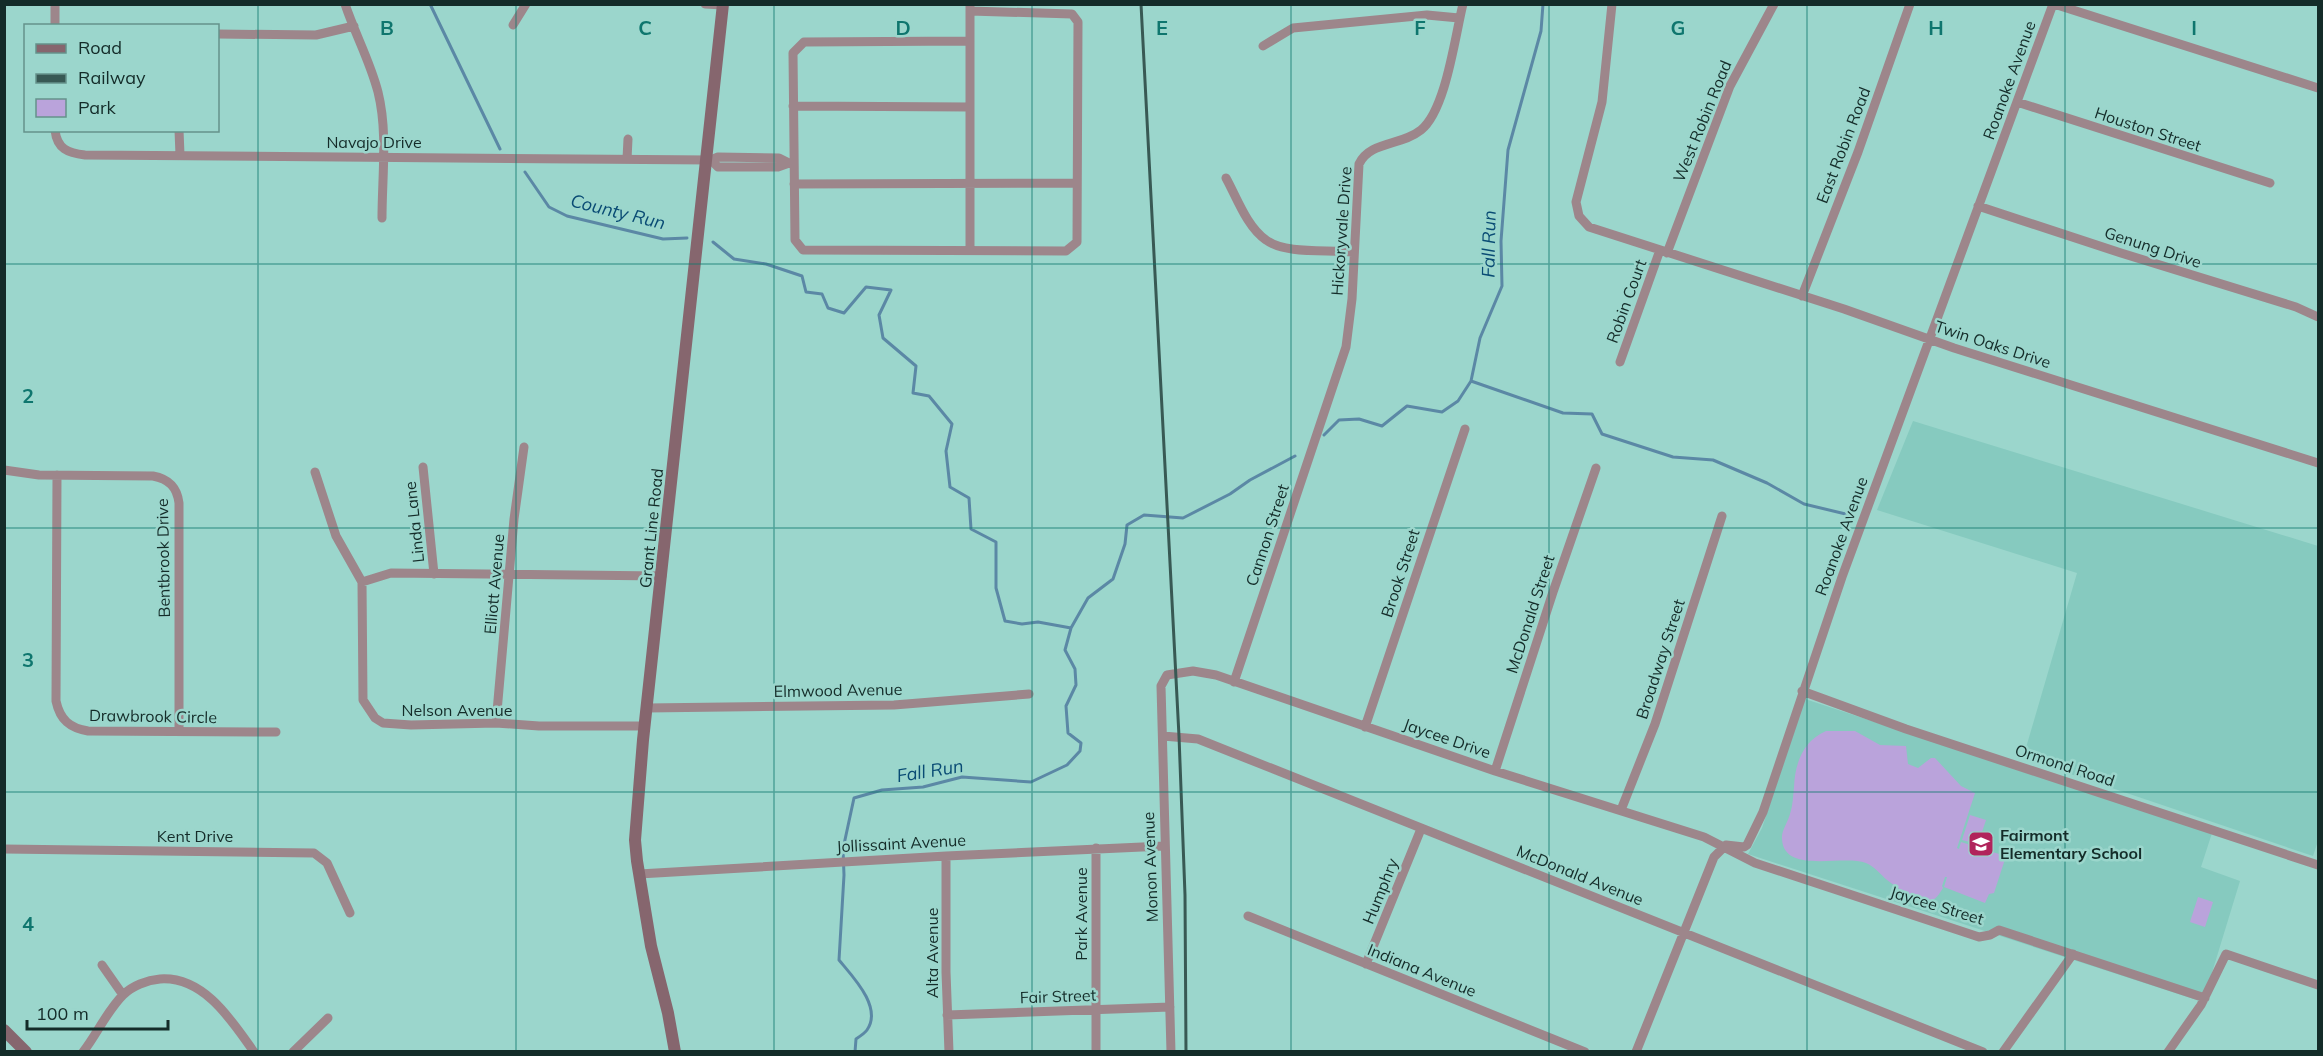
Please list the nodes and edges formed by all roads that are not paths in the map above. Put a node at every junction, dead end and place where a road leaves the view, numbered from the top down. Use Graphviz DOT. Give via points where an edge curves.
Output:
graph roads {
  1 [pos="55,4"];
  2 [pos="345,4"];
  3 [pos="526,4"];
  4 [pos="705,4"];
  5 [pos="1463,4"];
  6 [pos="1612,4"];
  7 [pos="1774,4"];
  8 [pos="1910,4"];
  9 [pos="2054,4"];
  10 [pos="723,5"];
  11 [pos="970,8"];
  12 [pos="1460,18"];
  13 [pos="55,24"];
  14 [pos="513,25"];
  15 [pos="354,26"];
  16 [pos="219,34"];
  17 [pos="970,41"];
  18 [pos="1263,46"];
  19 [pos="2319,88"];
  20 [pos="2017,102"];
  21 [pos="794,106"];
  22 [pos="970,107"];
  23 [pos="55,132"];
  24 [pos="179,132"];
  25 [pos="628,139"];
  26 [pos="180,155"];
  27 [pos="382,157"];
  28 [pos="627,159"];
  29 [pos="709,160"];
  30 [pos="790,162"];
  31 [pos="1226,178"];
  32 [pos="1077,183"];
  33 [pos="2270,183"];
  34 [pos="794,184"];
  35 [pos="970,184"];
  36 [pos="1978,206"];
  37 [pos="382,218"];
  38 [pos="970,250"];
  39 [pos="1664,251"];
  40 [pos="1353,252"];
  41 [pos="1802,296"];
  42 [pos="2319,317"];
  43 [pos="1929,340"];
  44 [pos="1620,362"];
  45 [pos="1329,398"];
  46 [pos="1465,429"];
  47 [pos="524,447"];
  48 [pos="2319,463"];
  49 [pos="423,467"];
  50 [pos="1596,468"];
  51 [pos="4,470"];
  52 [pos="315,472"];
  53 [pos="57,475"];
  54 [pos="1722,516"];
  55 [pos="434,574"];
  56 [pos="511,575"];
  57 [pos="662,576"];
  58 [pos="362,582"];
  59 [pos="1162,681"];
  60 [pos="1234,682"];
  61 [pos="1802,692"];
  62 [pos="1029,694"];
  63 [pos="647,708"];
  64 [pos="496,723"];
  65 [pos="644,726"];
  66 [pos="1365,727"];
  67 [pos="179,731"];
  68 [pos="276,732"];
  69 [pos="1163,736"];
  70 [pos="1495,771"];
  71 [pos="1621,810"];
  72 [pos="1421,829"];
  73 [pos="1164,846"];
  74 [pos="1724,846"];
  75 [pos="1096,848"];
  76 [pos="4,849"];
  77 [pos="946,855"];
  78 [pos="2319,865"];
  79 [pos="639,874"];
  80 [pos="350,913"];
  81 [pos="1248,916"];
  82 [pos="1684,932"];
  83 [pos="2073,954"];
  84 [pos="1366,964"];
  85 [pos="102,965"];
  86 [pos="2319,985"];
  87 [pos="123,995"];
  88 [pos="2205,998"];
  89 [pos="1170,1007"];
  90 [pos="1095,1010"];
  91 [pos="947,1015"];
  92 [pos="328,1018"];
  93 [pos="4,1030"];
  94 [pos="26,1052"];
  95 [pos="83,1052"];
  96 [pos="254,1052"];
  97 [pos="293,1052"];
  98 [pos="675,1052"];
  99 [pos="949,1052"];
  100 [pos="1096,1052"];
  101 [pos="1171,1052"];
  102 [pos="1585,1052"];
  103 [pos="1636,1052"];
  104 [pos="1983,1052"];
  105 [pos="2003,1052"];
  106 [pos="2168,1052"];
  1 -- 13 [label="street"];
  2 -- 15 [label="street"];
  3 -- 14 [label="street"];
  4 -- 10 [label="street"];
  5 -- 12 [label="street, Hickoryvale Drive"];
  6 -- 39 [label="street, Twin Oaks Drive" via="1602,102 1576,210 1589,227"];
  7 -- 39 [label="street, West Robin Road" via="1730,87"];
  8 -- 41 [label="street, East Robin Road"];
  9 -- 19 [label="street"];
  9 -- 20 [label="street, Roanoke Avenue"];
  10 -- 29 [label="main road, Grant Line Road"];
  11 -- 17 [label="street"];
  11 -- 32 [label="street" via="1072,14 1078,22"];
  12 -- 18 [label="street" via="1427,15 1293,28"];
  12 -- 40 [label="street, Hickoryvale Drive" via="1432,118 1419,132 1368,152 1359,164"];
  15 -- 16 [label="street" via="316,35"];
  15 -- 27 [label="street" via="378,93"];
  17 -- 21 [label="street" via="804,42 794,53"];
  17 -- 22 [label="street"];
  20 -- 33 [label="street, Houston Street"];
  20 -- 36 [label="street, Roanoke Avenue"];
  21 -- 22 [label="street"];
  21 -- 30 [label="street"];
  22 -- 35 [label="street"];
  23 -- 26 [label="street, Navajo Drive" via="61,148 76,154"];
  24 -- 26 [label="street"];
  25 -- 28 [label="street"];
  26 -- 27 [label="street, Navajo Drive"];
  27 -- 28 [label="street, Navajo Drive"];
  27 -- 37 [label="street"];
  28 -- 29 [label="street, Navajo Drive"];
  29 -- 30 [label="street, Navajo Drive" via="779,158"];
  29 -- 57 [label="main road, Grant Line Road"];
  30 -- 34 [label="street"];
  31 -- 40 [label="street" via="1255,229 1267,241 1283,248"];
  32 -- 35 [label="street"];
  32 -- 38 [label="street" via="1077,242 1066,251"];
  34 -- 35 [label="street"];
  34 -- 38 [label="street" via="795,240 803,250"];
  35 -- 38 [label="street"];
  36 -- 42 [label="street, Genung Drive"];
  36 -- 43 [label="street, Roanoke Avenue"];
  39 -- 41 [label="street, Twin Oaks Drive"];
  39 -- 44 [label="street, Robin Court"];
  40 -- 45 [label="street, Hickoryvale Drive" via="1349,330"];
  41 -- 43 [label="street, Twin Oaks Drive"];
  43 -- 48 [label="street, Twin Oaks Drive"];
  43 -- 61 [label="street, Roanoke Avenue"];
  45 -- 60 [label="street, Cannon Street"];
  46 -- 66 [label="street, Brook Street"];
  47 -- 56 [label="street, Elliott Avenue"];
  49 -- 55 [label="street, Linda Lane"];
  50 -- 70 [label="street, McDonald Street"];
  51 -- 53 [label="street, Bentbrook Drive"];
  52 -- 58 [label="street, Nelson Avenue" via="336,536"];
  53 -- 67 [label="street, Drawbrook Circle" via="58,710 67,723 88,732"];
  53 -- 67 [label="street, Bentbrook Drive" via="153,476 162,477 175,488 179,503"];
  54 -- 71 [label="street, Broadway Street" via="1655,724"];
  55 -- 56 [label="street"];
  55 -- 58 [label="street" via="392,573"];
  56 -- 57 [label="street"];
  56 -- 64 [label="street, Elliott Avenue"];
  57 -- 63 [label="main road, Grant Line Road"];
  58 -- 64 [label="street, Nelson Avenue" via="363,700 368,710 383,723"];
  59 -- 60 [label="street, Jaycee Drive" via="1167,675 1193,671"];
  59 -- 69 [label="street, Monon Avenue"];
  60 -- 66 [label="street, Jaycee Drive"];
  61 -- 74 [label="street, Roanoke Avenue" via="1752,839 1744,847"];
  61 -- 78 [label="street, Ormond Road"];
  62 -- 63 [label="street, Elmwood Avenue" via="894,705"];
  63 -- 65 [label="main road, Grant Line Road"];
  64 -- 65 [label="street, Nelson Avenue"];
  65 -- 79 [label="main road, Grant Line Road" via="635,840"];
  66 -- 70 [label="street, Jaycee Drive"];
  67 -- 68 [label="street, Drawbrook Circle"];
  69 -- 72 [label="street, McDonald Avenue" via="1198,738"];
  69 -- 73 [label="street, Monon Avenue"];
  70 -- 71 [label="street, Jaycee Drive"];
  71 -- 74 [label="street, Jaycee Drive"];
  72 -- 82 [label="street, McDonald Avenue"];
  72 -- 84 [label="street, Humphry"];
  73 -- 75 [label="street, Jollissaint Avenue"];
  73 -- 89 [label="street, Monon Avenue"];
  74 -- 82 [label="street" via="1714,857"];
  74 -- 83 [label="street, Jaycee Street" via="1755,862 1979,937 1999,930"];
  75 -- 77 [label="street, Jollissaint Avenue"];
  75 -- 90 [label="street, Park Avenue"];
  76 -- 80 [label="street, Kent Drive" via="314,853 327,862"];
  77 -- 79 [label="street, Jollissaint Avenue"];
  77 -- 91 [label="street, Alta Avenue"];
  79 -- 98 [label="main road, Grant Line Road"];
  81 -- 84 [label="street, Indiana Avenue"];
  82 -- 103 [label="street"];
  82 -- 104 [label="street, McDonald Avenue"];
  83 -- 88 [label="street, Jaycee Street"];
  83 -- 105 [label="street"];
  84 -- 102 [label="street, Indiana Avenue"];
  85 -- 87 [label="street"];
  86 -- 88 [label="street" via="2226,954"];
  87 -- 95 [label="street"];
  87 -- 96 [label="street" via="157,979 186,982 205,993"];
  88 -- 106 [label="street"];
  89 -- 90 [label="street, Fair Street"];
  89 -- 101 [label="street, Monon Avenue"];
  90 -- 91 [label="street, Fair Street"];
  90 -- 100 [label="street, Park Avenue"];
  91 -- 99 [label="street, Alta Avenue"];
  92 -- 97 [label="street"];
  93 -- 94 [label="main road"];
}
